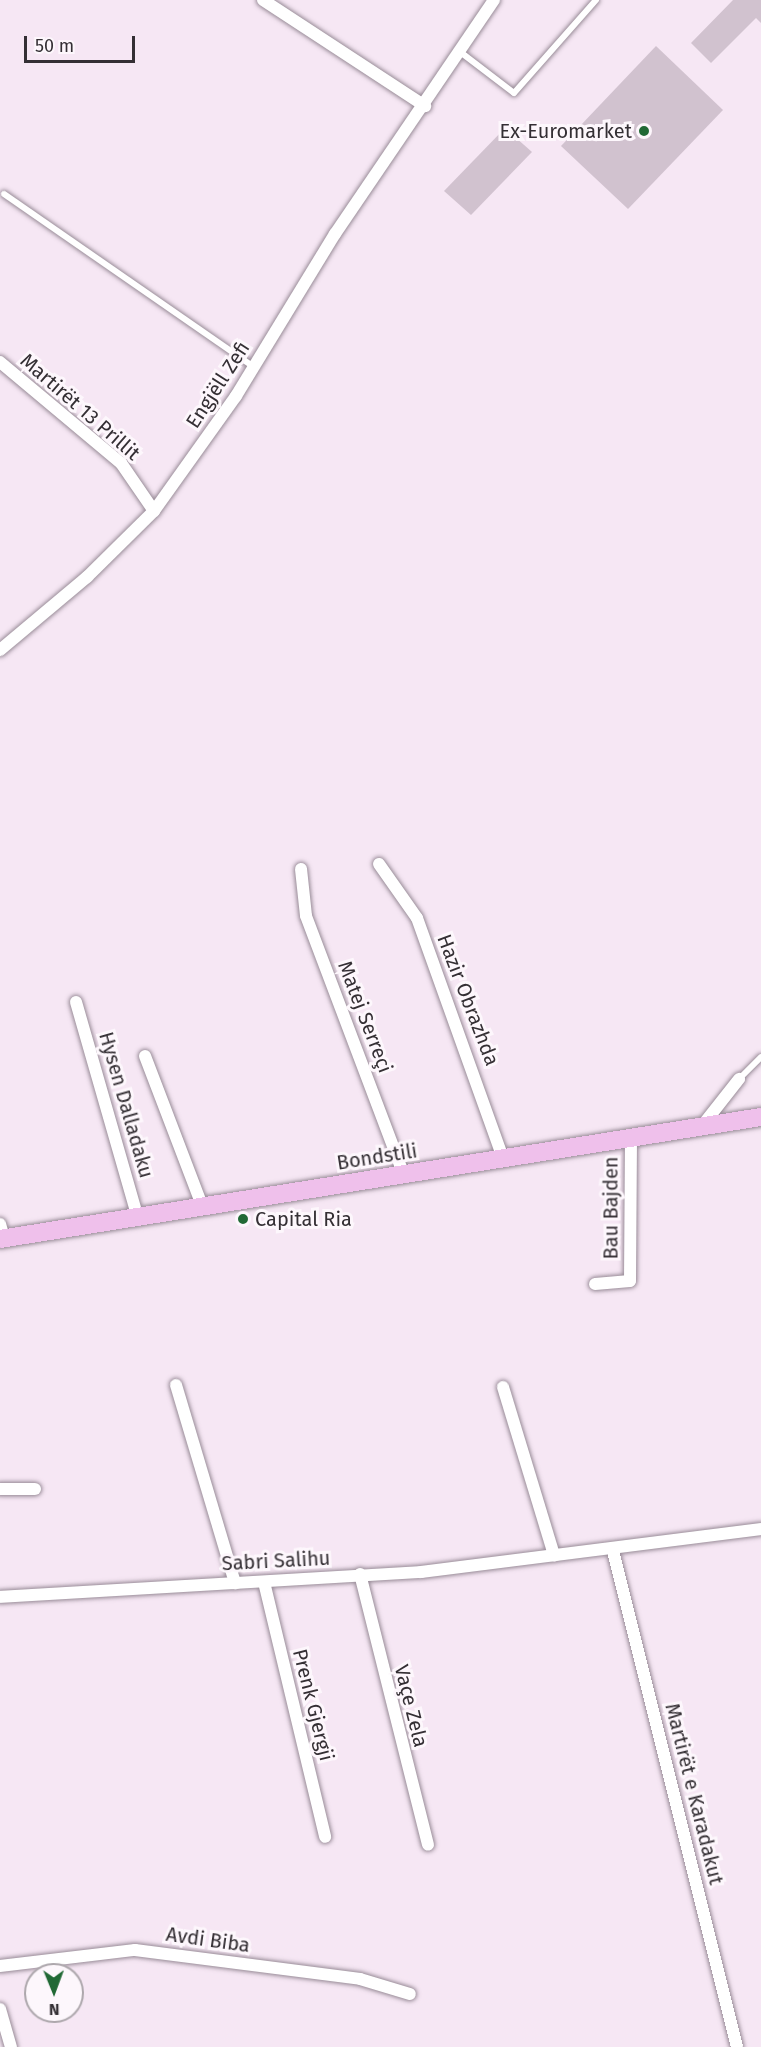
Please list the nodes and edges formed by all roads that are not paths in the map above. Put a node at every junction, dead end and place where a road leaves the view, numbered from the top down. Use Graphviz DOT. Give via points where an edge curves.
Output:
graph roads {
  1 [pos="262,0"];
  2 [pos="494,0"];
  3 [pos="596,0"];
  4 [pos="459,51"];
  5 [pos="425,106"];
  6 [pos="4,194"];
  7 [pos="0,362"];
  8 [pos="254,366"];
  9 [pos="154,511"];
  10 [pos="0,650"];
  11 [pos="379,864"];
  12 [pos="302,869"];
  13 [pos="76,1002"];
  14 [pos="145,1056"];
  15 [pos="761,1057"];
  16 [pos="739,1078"];
  17 [pos="761,1117"];
  18 [pos="702,1126"];
  19 [pos="631,1137"];
  20 [pos="503,1158"];
  21 [pos="404,1176"];
  22 [pos="202,1208"];
  23 [pos="138,1218"];
  24 [pos="1,1234"];
  25 [pos="595,1284"];
  26 [pos="176,1385"];
  27 [pos="503,1387"];
  28 [pos="0,1489"];
  29 [pos="35,1489"];
  30 [pos="761,1529"];
  31 [pos="613,1551"];
  32 [pos="554,1555"];
  33 [pos="360,1574"];
  34 [pos="264,1582"];
  35 [pos="235,1583"];
  36 [pos="0,1597"];
  37 [pos="325,1837"];
  38 [pos="428,1845"];
  39 [pos="0,1966"];
  40 [pos="410,1994"];
  41 [pos="0,2008"];
  42 [pos="11,2047"];
  43 [pos="737,2047"];
  1 -- 5 [label="street"];
  2 -- 4 [label="street, Engjëll Zefi"];
  3 -- 4 [label="lane" via="514,93"];
  4 -- 5 [label="street, Engjëll Zefi"];
  5 -- 8 [label="street, Engjëll Zefi" via="336,234"];
  6 -- 8 [label="lane"];
  7 -- 9 [label="street, Martirët 13 Prillit" via="121,463"];
  8 -- 9 [label="street, Engjëll Zefi"];
  9 -- 10 [label="street, Engjëll Zefi" via="87,577"];
  11 -- 20 [label="street, Hazir Obrazhda" via="417,918"];
  12 -- 21 [label="street, Matej Serreçi" via="306,916"];
  13 -- 23 [label="street, Hysen Dalladaku"];
  14 -- 22 [label="street"];
  15 -- 16 [label="lane"];
  16 -- 18 [label="street"];
  17 -- 18 [label="main road, Bondstili"];
  18 -- 19 [label="main road, Bondstili"];
  19 -- 20 [label="main road, Bondstili"];
  19 -- 25 [label="street, Bau Bajden" via="630,1281"];
  20 -- 21 [label="main road, Bondstili"];
  21 -- 22 [label="main road, Bondstili"];
  22 -- 23 [label="main road, Bondstili"];
  23 -- 24 [label="main road, Bondstili"];
  26 -- 35 [label="street"];
  27 -- 32 [label="street"];
  28 -- 29 [label="street"];
  30 -- 31 [label="street, Sabri Salihu"];
  31 -- 32 [label="street, Sabri Salihu"];
  31 -- 43 [label="street, Martirët e Karadakut"];
  32 -- 33 [label="street, Sabri Salihu"];
  33 -- 34 [label="street, Sabri Salihu"];
  33 -- 38 [label="street, Vaçe Zela"];
  34 -- 35 [label="street, Sabri Salihu"];
  34 -- 37 [label="street, Prenk Gjergji"];
  35 -- 36 [label="street, Sabri Salihu"];
  39 -- 40 [label="street, Avdi Biba" via="135,1950 360,1979"];
  41 -- 42 [label="street"];
}
